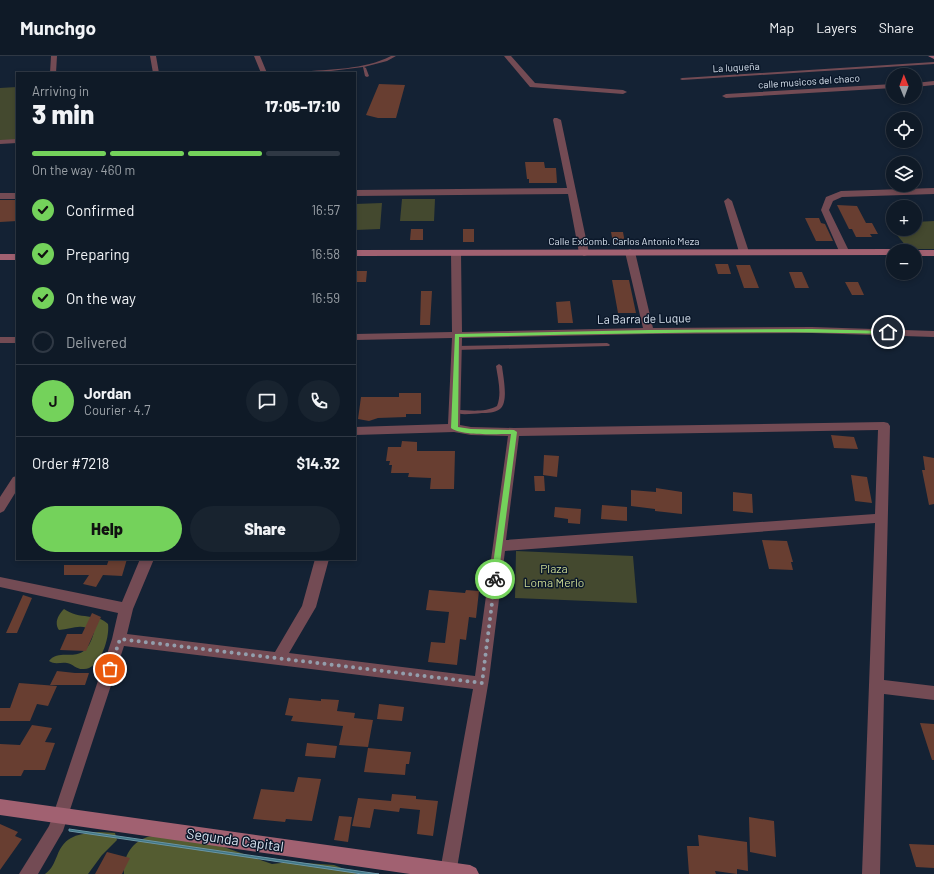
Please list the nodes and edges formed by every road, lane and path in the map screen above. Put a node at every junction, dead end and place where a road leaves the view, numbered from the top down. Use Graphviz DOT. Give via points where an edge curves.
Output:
graph roads {
  1 [pos="54,56"];
  2 [pos="154,56"];
  3 [pos="257,56"];
  4 [pos="394,56"];
  5 [pos="507,56"];
  6 [pos="931,56"];
  7 [pos="934,57"];
  8 [pos="934,63"];
  9 [pos="364,68"];
  10 [pos="53,72"];
  11 [pos="156,72"];
  12 [pos="264,72"];
  13 [pos="309,72"];
  14 [pos="367,76"];
  15 [pos="682,78"];
  16 [pos="934,83"];
  17 [pos="922,84"];
  18 [pos="886,86"];
  19 [pos="623,92"];
  20 [pos="726,96"];
  21 [pos="557,120"];
  22 [pos="16,141"];
  23 [pos="0,142"];
  24 [pos="570,191"];
  25 [pos="934,191"];
  26 [pos="356,193"];
  27 [pos="0,196"];
  28 [pos="16,196"];
  29 [pos="728,201"];
  30 [pos="844,251"];
  31 [pos="630,252"];
  32 [pos="744,252"];
  33 [pos="886,252"];
  34 [pos="456,253"];
  35 [pos="584,253"];
  36 [pos="922,253"];
  37 [pos="934,253"];
  38 [pos="356,254"];
  39 [pos="0,257"];
  40 [pos="16,257"];
  41 [pos="649,331"];
  42 [pos="934,334"];
  43 [pos="456,335"];
  44 [pos="356,337"];
  45 [pos="0,340"];
  46 [pos="16,340"];
  47 [pos="607,345"];
  48 [pos="456,348"];
  49 [pos="499,366"];
  50 [pos="455,412"];
  51 [pos="454,428"];
  52 [pos="514,432"];
  53 [pos="356,434"];
  54 [pos="16,482"];
  55 [pos="0,508"];
  56 [pos="881,518"];
  57 [pos="499,546"];
  58 [pos="147,560"];
  59 [pos="322,560"];
  60 [pos="0,582"];
  61 [pos="126,609"];
  62 [pos="120,639"];
  63 [pos="279,658"];
  64 [pos="482,683"];
  65 [pos="876,686"];
  66 [pos="934,693"];
  67 [pos="0,807"];
  68 [pos="61,815"];
  69 [pos="449,872"];
  70 [pos="28,874"];
  71 [pos="470,874"];
  72 [pos="871,874"];
  1 -- 10 [label="street"];
  2 -- 11 [label="street"];
  3 -- 12 [label="street"];
  4 -- 9 [label="lane"];
  5 -- 19 [label="street" via="533,85"];
  6 -- 7 [label="street"];
  8 -- 15 [label="lane, La luqueña"];
  9 -- 13 [label="lane"];
  9 -- 14 [label="lane"];
  16 -- 17 [label="street"];
  18 -- 20 [label="street, calle musicos del chaco"];
  21 -- 24 [label="street"];
  22 -- 23 [label="street"];
  24 -- 26 [label="street"];
  24 -- 35 [label="street"];
  25 -- 30 [label="street" via="841,194 829,199 824,210"];
  27 -- 28 [label="street"];
  29 -- 32 [label="street"];
  30 -- 32 [label="street, Calle ExComb. Carlos Antonio Meza"];
  30 -- 33 [label="street, Calle ExComb. Carlos Antonio Meza"];
  31 -- 32 [label="street, Calle ExComb. Carlos Antonio Meza"];
  31 -- 35 [label="street, Calle ExComb. Carlos Antonio Meza"];
  31 -- 41 [label="street"];
  34 -- 35 [label="street, Calle ExComb. Carlos Antonio Meza"];
  34 -- 38 [label="street, Calle ExComb. Carlos Antonio Meza"];
  34 -- 43 [label="street"];
  36 -- 37 [label="street"];
  39 -- 40 [label="street"];
  41 -- 42 [label="street, La Barra de Luque" via="812,330"];
  41 -- 43 [label="street, La Barra de Luque"];
  43 -- 44 [label="street, La Barra de Luque"];
  43 -- 48 [label="street"];
  45 -- 46 [label="street"];
  47 -- 48 [label="lane"];
  48 -- 50 [label="street"];
  49 -- 50 [label="lane" via="502,400 499,407 493,410"];
  50 -- 51 [label="street"];
  51 -- 52 [label="street"];
  51 -- 53 [label="street"];
  52 -- 56 [label="street" via="884,426"];
  52 -- 57 [label="street"];
  54 -- 55 [label="street"];
  56 -- 57 [label="street"];
  56 -- 65 [label="street"];
  57 -- 64 [label="street"];
  58 -- 61 [label="street"];
  59 -- 63 [label="street" via="309,607"];
  60 -- 61 [label="street"];
  61 -- 62 [label="street"];
  62 -- 63 [label="street"];
  62 -- 68 [label="street"];
  63 -- 64 [label="street"];
  64 -- 69 [label="street"];
  65 -- 66 [label="street"];
  65 -- 72 [label="street"];
  67 -- 68 [label="street, Segunda Capital"];
  68 -- 69 [label="street, Segunda Capital"];
  68 -- 70 [label="street" via="55,831"];
  69 -- 71 [label="street, Segunda Capital"];
}
